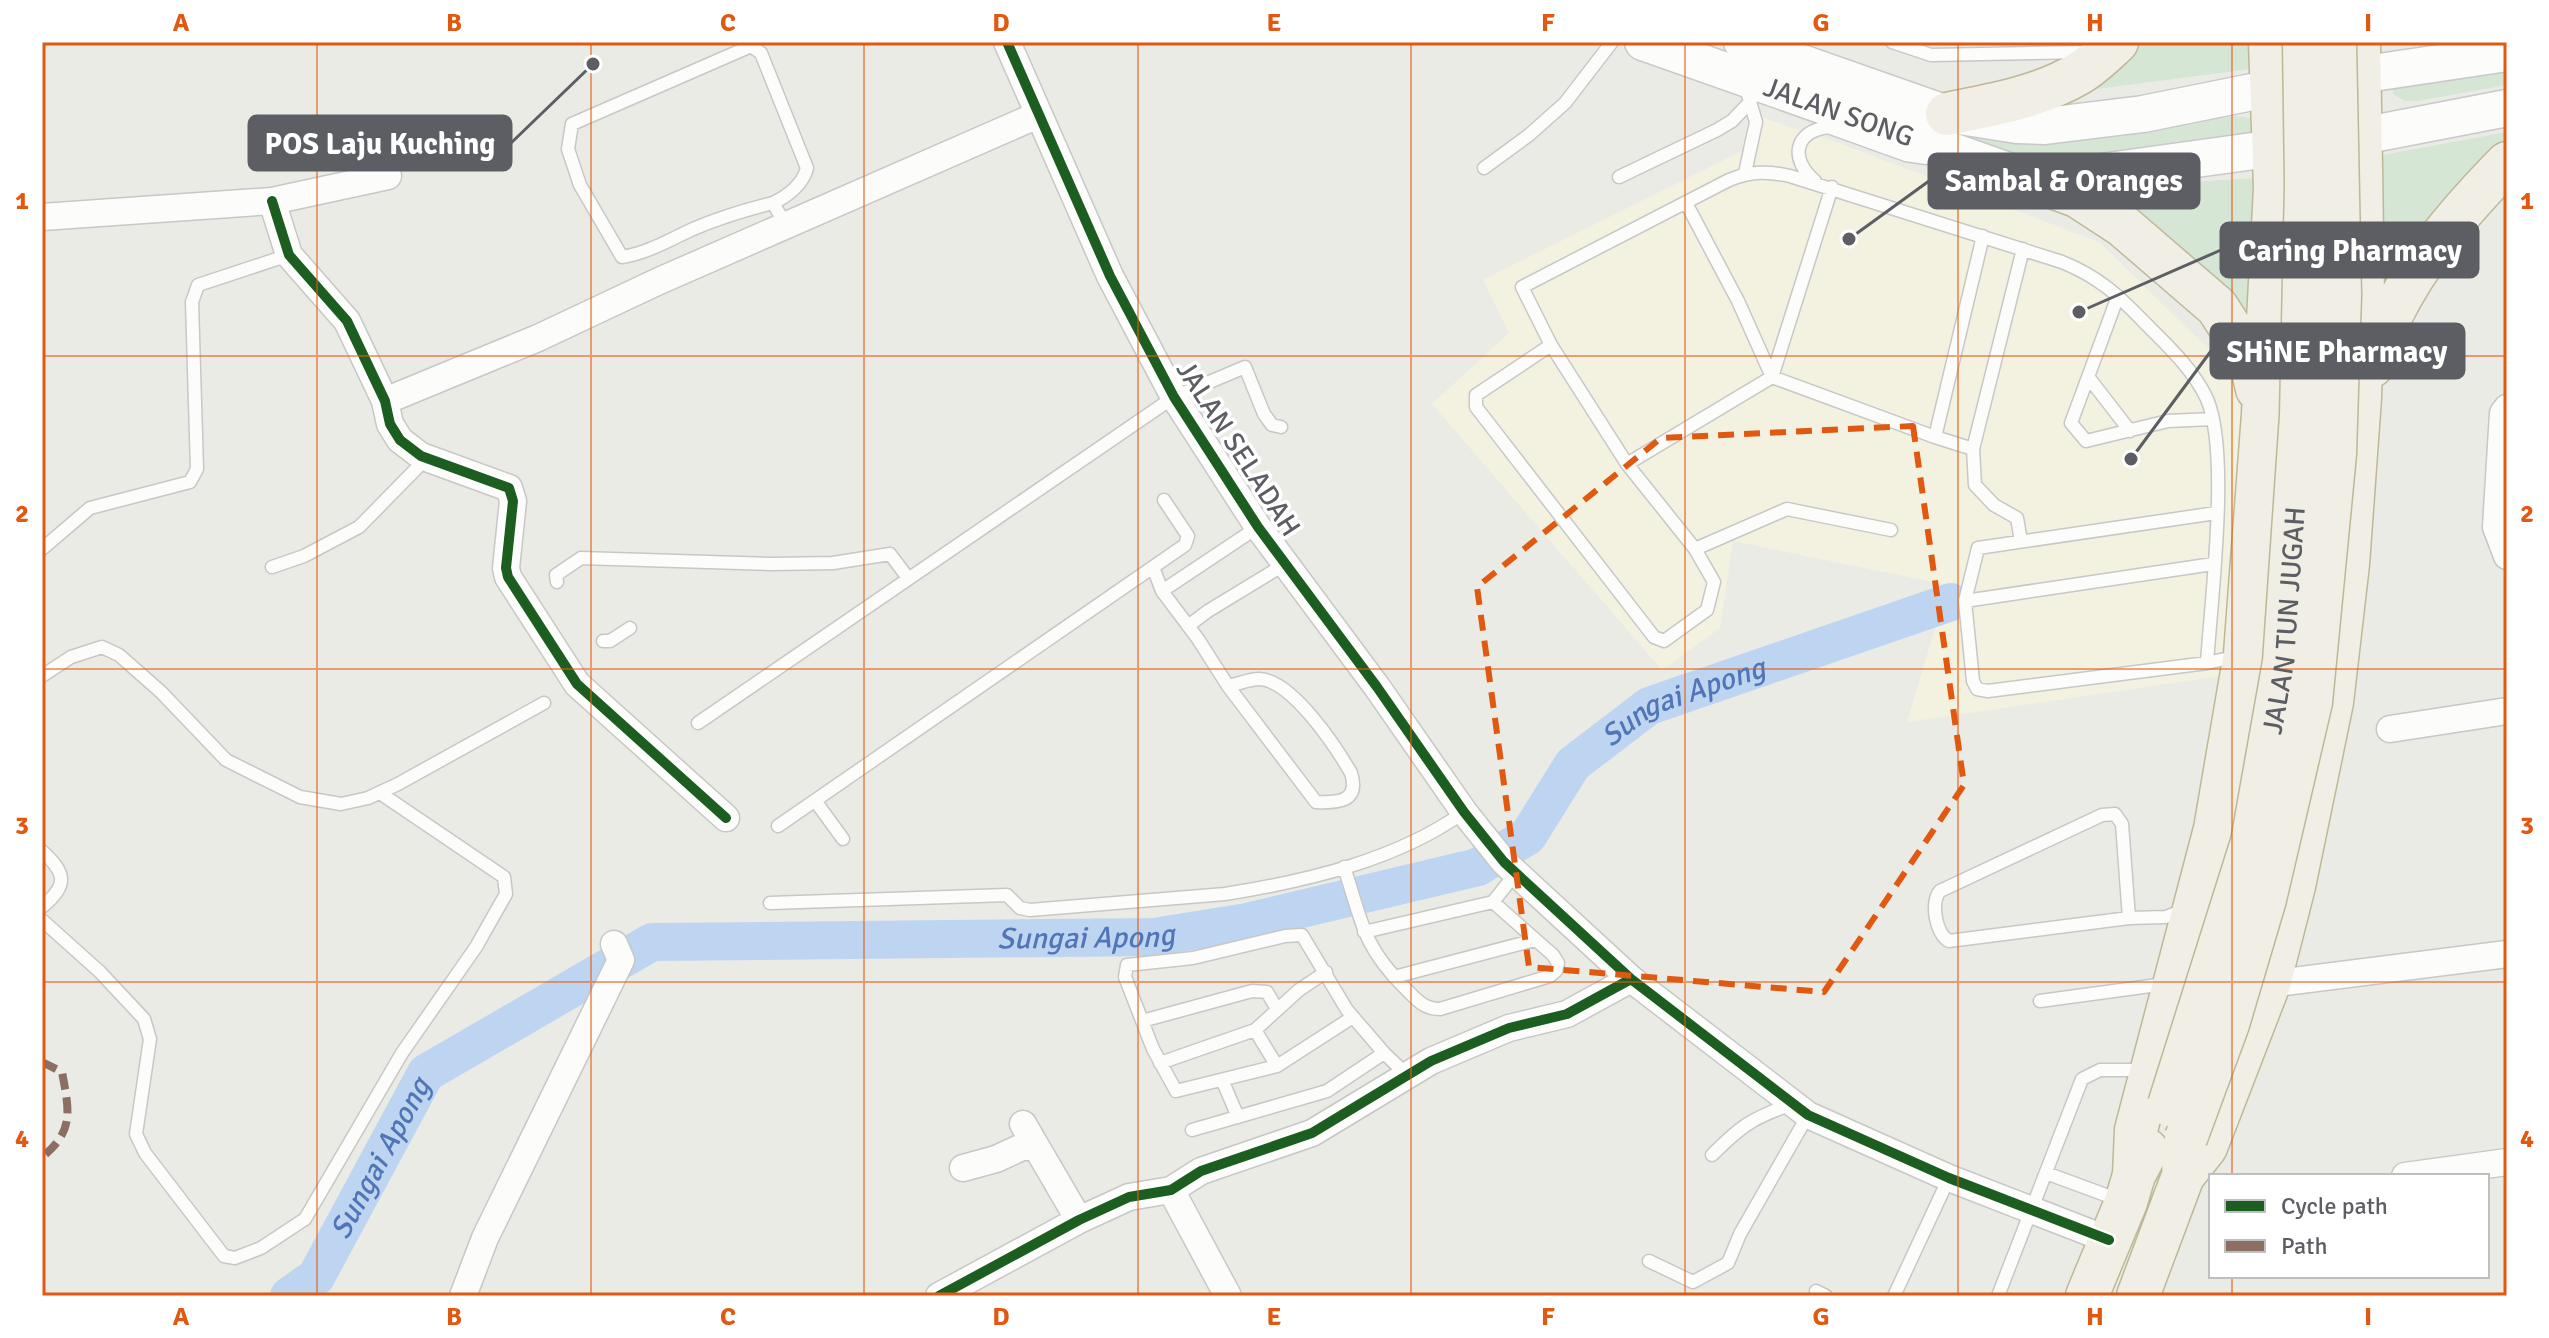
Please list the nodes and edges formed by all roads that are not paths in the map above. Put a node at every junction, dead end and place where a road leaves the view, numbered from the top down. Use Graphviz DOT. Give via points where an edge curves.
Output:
graph roads {
  1 [pos="1007,42"];
  2 [pos="1612,42"];
  3 [pos="1643,42"];
  4 [pos="1742,42"];
  5 [pos="1892,42"];
  6 [pos="2270,42"];
  7 [pos="2304,42"];
  8 [pos="2335,42"];
  9 [pos="2112,47"];
  10 [pos="2507,53"];
  11 [pos="2359,59"];
  12 [pos="2272,88"];
  13 [pos="1746,89"];
  14 [pos="2507,108"];
  15 [pos="1947,114"];
  16 [pos="1038,115"];
  17 [pos="2362,136"];
  18 [pos="1977,160"];
  19 [pos="2507,163"];
  20 [pos="1484,168"];
  21 [pos="2275,168"];
  22 [pos="1745,173"];
  23 [pos="388,176"];
  24 [pos="1619,177"];
  25 [pos="2025,177"];
  26 [pos="2362,180"];
  27 [pos="1818,183"];
  28 [pos="1832,187"];
  29 [pos="272,201"];
  30 [pos="773,203"];
  31 [pos="1686,203"];
  32 [pos="42,217"];
  33 [pos="787,227"];
  34 [pos="1983,236"];
  35 [pos="2023,249"];
  36 [pos="289,255"];
  37 [pos="2118,296"];
  38 [pos="1551,345"];
  39 [pos="1772,377"];
  40 [pos="2089,378"];
  41 [pos="1174,397"];
  42 [pos="2360,398"];
  43 [pos="385,401"];
  44 [pos="2507,408"];
  45 [pos="2263,414"];
  46 [pos="2213,419"];
  47 [pos="1281,427"];
  48 [pos="2130,431"];
  49 [pos="1935,437"];
  50 [pos="1973,449"];
  51 [pos="421,456"];
  52 [pos="1627,464"];
  53 [pos="1164,500"];
  54 [pos="2216,513"];
  55 [pos="1258,527"];
  56 [pos="1891,530"];
  57 [pos="2021,541"];
  58 [pos="42,549"];
  59 [pos="1695,549"];
  60 [pos="2507,556"];
  61 [pos="1285,564"];
  62 [pos="2213,564"];
  63 [pos="272,567"];
  64 [pos="1153,567"];
  65 [pos="908,578"];
  66 [pos="557,582"];
  67 [pos="1162,591"];
  68 [pos="1965,601"];
  69 [pos="1188,626"];
  70 [pos="630,628"];
  71 [pos="603,641"];
  72 [pos="2226,658"];
  73 [pos="42,676"];
  74 [pos="1228,686"];
  75 [pos="544,703"];
  76 [pos="2507,711"];
  77 [pos="698,723"];
  78 [pos="2390,729"];
  79 [pos="380,793"];
  80 [pos="816,802"];
  81 [pos="1464,812"];
  82 [pos="726,818"];
  83 [pos="778,826"];
  84 [pos="843,839"];
  85 [pos="42,851"];
  86 [pos="1503,860"];
  87 [pos="1344,868"];
  88 [pos="1493,902"];
  89 [pos="770,903"];
  90 [pos="2197,904"];
  91 [pos="42,907"];
  92 [pos="2129,918"];
  93 [pos="42,920"];
  94 [pos="1364,932"];
  95 [pos="1535,940"];
  96 [pos="618,952"];
  97 [pos="2507,954"];
  98 [pos="1326,972"];
  99 [pos="1394,977"];
  100 [pos="1631,979"];
  101 [pos="2176,983"];
  102 [pos="2269,984"];
  103 [pos="2040,1001"];
  104 [pos="1277,1009"];
  105 [pos="1353,1017"];
  106 [pos="1142,1021"];
  107 [pos="1255,1030"];
  108 [pos="1384,1053"];
  109 [pos="1160,1063"];
  110 [pos="1277,1066"];
  111 [pos="2151,1070"];
  112 [pos="1406,1074"];
  113 [pos="1223,1082"];
  114 [pos="1802,1109"];
  115 [pos="1238,1117"];
  116 [pos="1023,1124"];
  117 [pos="1192,1130"];
  118 [pos="2178,1143"];
  119 [pos="1035,1147"];
  120 [pos="1712,1155"];
  121 [pos="2507,1162"];
  122 [pos="963,1168"];
  123 [pos="2046,1173"];
  124 [pos="2420,1174"];
  125 [pos="1949,1178"];
  126 [pos="2130,1189"];
  127 [pos="1171,1190"];
  128 [pos="2032,1211"];
  129 [pos="1079,1220"];
  130 [pos="2109,1240"];
  131 [pos="1649,1261"];
  132 [pos="463,1296"];
  133 [pos="939,1296"];
  134 [pos="1228,1296"];
  135 [pos="1894,1296"];
  136 [pos="1998,1296"];
  137 [pos="2087,1296"];
  138 [pos="2138,1296"];
  1 -- 16 [label="street, JALAN SELADAH"];
  2 -- 20 [label="lane" via="1565,103"];
  3 -- 13 [label="main road, JALAN SONG"];
  4 -- 15 [label="main road, JALAN SONG"];
  5 -- 9 [label="lane" via="1931,55"];
  6 -- 12 [label="highway, JALAN TUN JUGAH"];
  7 -- 118 [label="highway, JALAN TUN JUGAH, bridge" via="2301,416 2284,662 2252,842"];
  8 -- 118 [label="highway, JALAN TUN JUGAH, bridge" via="2340,295 2335,454 2311,702 2265,899 2228,1024"];
  9 -- 15 [label="highway" via="2080,74 2053,85"];
  10 -- 11 [label="main road, JALAN SONG"];
  11 -- 12 [label="main road, JALAN SONG"];
  11 -- 17 [label="highway, JALAN TUN JUGAH"];
  12 -- 15 [label="main road, JALAN SONG" via="2143,114 2045,126"];
  12 -- 21 [label="highway, JALAN TUN JUGAH"];
  13 -- 18 [label="main road, JALAN SONG"];
  13 -- 22 [label="lane" via="1756,122"];
  13 -- 24 [label="lane" via="1732,121"];
  14 -- 17 [label="main road, JALAN SONG"];
  16 -- 33 [label="street"];
  16 -- 41 [label="street, JALAN SELADAH" via="1110,276"];
  17 -- 21 [label="main road, JALAN SONG"];
  17 -- 26 [label="highway, JALAN TUN JUGAH"];
  18 -- 25 [label="main road, JALAN SONG"];
  18 -- 27 [label="lane" via="1906,155 1828,127 1816,129 1798,155 1803,171"];
  19 -- 42 [label="highway" via="2421,263 2391,316"];
  21 -- 25 [label="main road, JALAN SONG"];
  21 -- 26 [label="highway" via="2328,154 2349,161"];
  21 -- 45 [label="highway, JALAN TUN JUGAH"];
  22 -- 27 [label="lane" via="1773,172"];
  22 -- 31 [label="lane"];
  23 -- 29 [label="street"];
  25 -- 45 [label="highway" via="2077,196 2123,226 2217,307 2250,358"];
  26 -- 42 [label="highway, JALAN TUN JUGAH"];
  27 -- 28 [label="lane"];
  28 -- 34 [label="lane"];
  28 -- 39 [label="lane"];
  29 -- 32 [label="street"];
  29 -- 36 [label="street"];
  30 -- 30 [label="lane" via="787,196 807,168 761,53 751,46 572,124 568,149 580,185 622,257 643,254 706,224"];
  30 -- 33 [label="lane"];
  31 -- 38 [label="lane" via="1522,287"];
  31 -- 39 [label="lane"];
  33 -- 43 [label="street"];
  34 -- 35 [label="lane"];
  34 -- 49 [label="lane"];
  35 -- 37 [label="lane" via="2083,271"];
  35 -- 50 [label="lane"];
  36 -- 43 [label="street" via="347,321"];
  36 -- 58 [label="lane" via="198,285 192,302 197,469 190,482 90,508"];
  37 -- 40 [label="lane"];
  37 -- 46 [label="lane" via="2185,365"];
  38 -- 52 [label="lane"];
  38 -- 59 [label="lane" via="1476,395 1476,407 1654,637 1664,641 1707,610 1714,582"];
  39 -- 49 [label="lane"];
  39 -- 52 [label="lane"];
  40 -- 48 [label="lane"];
  40 -- 48 [label="lane" via="2071,423 2086,441"];
  41 -- 47 [label="lane" via="1245,367 1264,414"];
  41 -- 55 [label="street, JALAN SELADAH"];
  41 -- 65 [label="lane"];
  42 -- 102 [label="highway, JALAN TUN JUGAH" via="2332,702"];
  43 -- 51 [label="street" via="400,440"];
  44 -- 60 [label="street" via="2496,527"];
  45 -- 72 [label="highway, JALAN TUN JUGAH"];
  46 -- 48 [label="lane" via="2168,421"];
  46 -- 54 [label="lane"];
  49 -- 50 [label="lane"];
  50 -- 57 [label="lane" via="1975,485 2017,518"];
  51 -- 63 [label="lane" via="417,468 359,527"];
  51 -- 82 [label="street" via="509,488 513,501 508,577 577,684"];
  52 -- 59 [label="lane"];
  53 -- 64 [label="lane" via="1188,540"];
  54 -- 57 [label="lane"];
  54 -- 62 [label="lane"];
  55 -- 61 [label="street, JALAN SELADAH"];
  55 -- 67 [label="lane"];
  56 -- 59 [label="lane" via="1787,509"];
  57 -- 68 [label="lane" via="1978,548"];
  61 -- 69 [label="lane"];
  61 -- 81 [label="street, JALAN SELADAH"];
  62 -- 68 [label="lane"];
  62 -- 72 [label="lane"];
  64 -- 67 [label="lane"];
  64 -- 80 [label="lane"];
  65 -- 66 [label="lane" via="890,554 833,563 773,564 581,558 556,575"];
  65 -- 77 [label="lane"];
  67 -- 69 [label="lane"];
  68 -- 72 [label="lane" via="1977,689"];
  69 -- 74 [label="lane"];
  70 -- 71 [label="lane"];
  72 -- 90 [label="highway, JALAN TUN JUGAH" via="2215,829"];
  73 -- 79 [label="lane" via="71,657 102,647 161,692 226,760 300,797 341,804"];
  74 -- 74 [label="lane" via="1261,679 1299,702 1351,773 1350,795 1338,803 1316,802"];
  75 -- 79 [label="lane"];
  76 -- 78 [label="street"];
  79 -- 93 [label="lane" via="504,877 506,894 402,1053 305,1219 235,1258 224,1256 136,1134 150,1039 144,1019"];
  80 -- 83 [label="lane"];
  80 -- 84 [label="lane"];
  81 -- 86 [label="street, JALAN SELADAH"];
  81 -- 87 [label="lane" via="1437,832"];
  85 -- 91 [label="lane" via="58,867 62,883"];
  86 -- 88 [label="lane"];
  86 -- 100 [label="street, JALAN SELADAH"];
  87 -- 89 [label="lane" via="1225,894 1030,910 1007,895"];
  87 -- 94 [label="lane"];
  88 -- 94 [label="lane"];
  88 -- 95 [label="lane"];
  90 -- 92 [label="lane" via="2166,917"];
  90 -- 101 [label="highway, JALAN TUN JUGAH"];
  92 -- 92 [label="lane" via="1949,941 1940,934 1935,901 1940,891 2102,815 2115,814 2122,824"];
  94 -- 99 [label="lane"];
  95 -- 99 [label="lane"];
  95 -- 99 [label="lane" via="1558,963 1550,976 1440,1009 1424,1007"];
  96 -- 132 [label="street"];
  97 -- 102 [label="street"];
  98 -- 104 [label="lane"];
  98 -- 105 [label="lane"];
  98 -- 106 [label="lane" via="1302,935 1193,958 1127,965 1125,977"];
  100 -- 112 [label="street" via="1567,1014 1509,1028"];
  100 -- 114 [label="street, JALAN SELADAH"];
  101 -- 103 [label="lane"];
  101 -- 111 [label="highway, JALAN TUN JUGAH"];
  102 -- 118 [label="highway, JALAN TUN JUGAH" via="2206,1147"];
  104 -- 106 [label="lane" via="1267,992 1252,991"];
  104 -- 107 [label="lane"];
  105 -- 108 [label="lane"];
  105 -- 110 [label="lane"];
  106 -- 109 [label="lane"];
  107 -- 109 [label="lane"];
  107 -- 110 [label="lane"];
  108 -- 112 [label="lane"];
  108 -- 115 [label="lane" via="1327,1091"];
  109 -- 113 [label="lane" via="1176,1091"];
  110 -- 113 [label="lane"];
  111 -- 123 [label="lane" via="2100,1070 2082,1079"];
  111 -- 126 [label="highway, JALAN TUN JUGAH" via="2136,1130"];
  112 -- 127 [label="street" via="1312,1133 1201,1171"];
  113 -- 115 [label="lane"];
  114 -- 120 [label="lane" via="1754,1118"];
  114 -- 125 [label="street, JALAN SELADAH"];
  114 -- 131 [label="lane" via="1728,1263 1693,1282"];
  115 -- 117 [label="lane"];
  116 -- 119 [label="street"];
  118 -- 126 [label="highway, JALAN TUN JUGAH"];
  118 -- 138 [label="highway, JALAN TUN JUGAH"];
  119 -- 122 [label="street"];
  119 -- 129 [label="street"];
  121 -- 124 [label="street"];
  123 -- 126 [label="lane"];
  123 -- 128 [label="lane"];
  125 -- 128 [label="street, JALAN SELADAH"];
  125 -- 135 [label="lane"];
  126 -- 130 [label="highway, JALAN TUN JUGAH"];
  127 -- 129 [label="street" via="1129,1197"];
  127 -- 134 [label="street"];
  128 -- 130 [label="street, JALAN SELADAH"];
  128 -- 136 [label="lane"];
  129 -- 133 [label="street"];
  130 -- 137 [label="highway, JALAN TUN JUGAH"];
}
